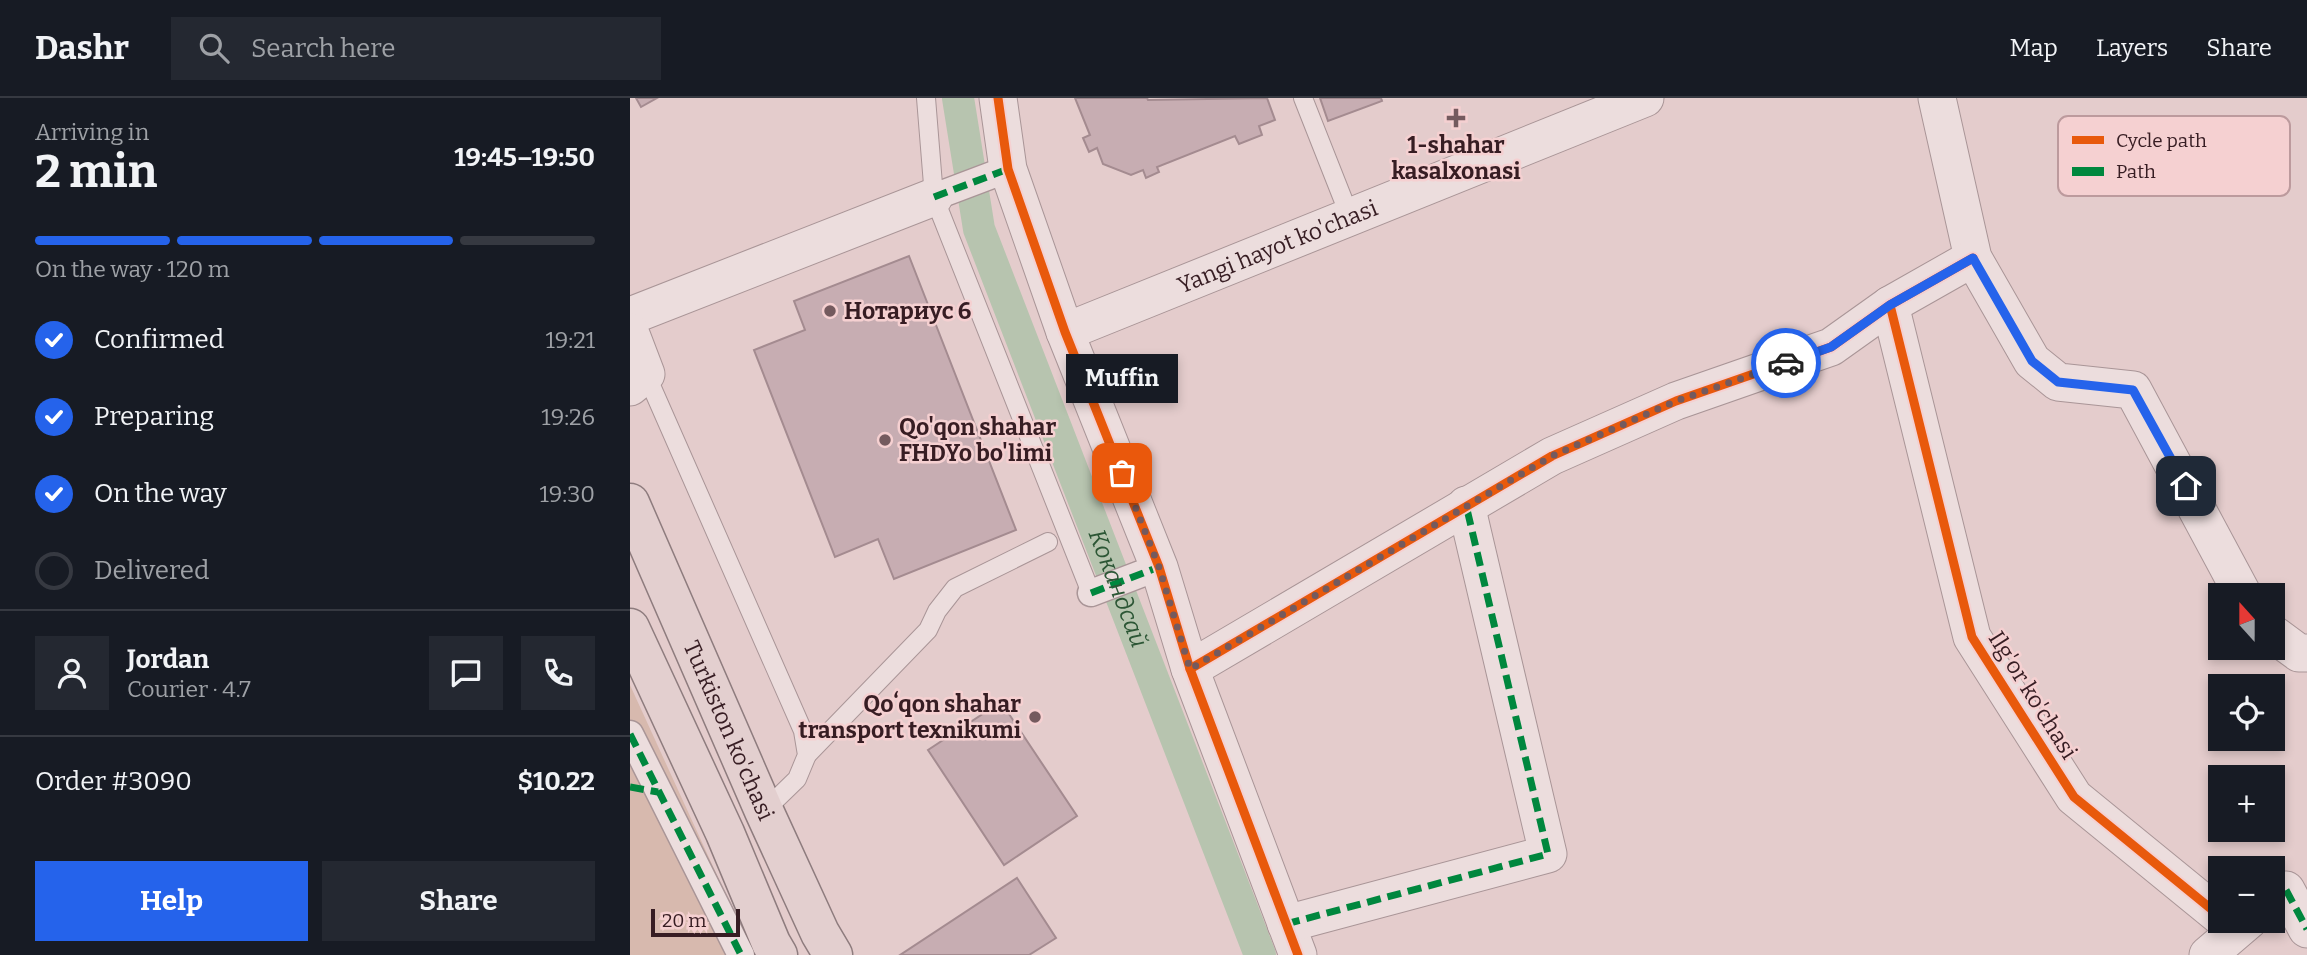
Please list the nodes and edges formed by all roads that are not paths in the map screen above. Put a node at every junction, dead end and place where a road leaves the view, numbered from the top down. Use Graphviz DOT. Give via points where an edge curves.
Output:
graph roads {
  1 [pos="926,98"];
  2 [pos="998,98"];
  3 [pos="1303,98"];
  4 [pos="1645,98"];
  5 [pos="1937,98"];
  6 [pos="1008,169"];
  7 [pos="934,197"];
  8 [pos="1350,217"];
  9 [pos="1973,258"];
  10 [pos="1890,305"];
  11 [pos="630,316"];
  12 [pos="1065,331"];
  13 [pos="630,332"];
  14 [pos="638,381"];
  15 [pos="630,503"];
  16 [pos="1466,505"];
  17 [pos="1048,542"];
  18 [pos="1159,567"];
  19 [pos="2237,583"];
  20 [pos="1091,593"];
  21 [pos="630,628"];
  22 [pos="2286,644"];
  23 [pos="2307,653"];
  24 [pos="1190,669"];
  25 [pos="630,734"];
  26 [pos="807,755"];
  27 [pos="630,787"];
  28 [pos="658,792"];
  29 [pos="764,811"];
  30 [pos="2289,887"];
  31 [pos="2208,902"];
  32 [pos="2307,929"];
  33 [pos="2225,933"];
  34 [pos="1292,939"];
  35 [pos="741,955"];
  36 [pos="778,955"];
  37 [pos="833,955"];
  38 [pos="2208,955"];
  1 -- 7 [label="lane"];
  2 -- 6 [label="street"];
  3 -- 8 [label="lane"];
  4 -- 8 [label="street, Yangi hayot ko'chasi"];
  5 -- 9 [label="street"];
  6 -- 7 [label="street"];
  6 -- 12 [label="street"];
  7 -- 11 [label="street"];
  7 -- 20 [label="lane"];
  8 -- 12 [label="street, Yangi hayot ko'chasi"];
  9 -- 10 [label="street"];
  9 -- 19 [label="street" via="2032,361 2058,382 2133,390"];
  10 -- 16 [label="street" via="1831,347 1664,406 1552,456"];
  10 -- 31 [label="street, Ilg'or ko'chasi" via="1972,637 2074,797"];
  12 -- 18 [label="street"];
  13 -- 14 [label="street"];
  14 -- 26 [label="lane" via="803,731"];
  15 -- 29 [label="main road, Turkiston ko'chasi"];
  16 -- 24 [label="street"];
  16 -- 34 [label="street" via="1548,854"];
  17 -- 26 [label="lane" via="955,589 928,630"];
  18 -- 20 [label="street"];
  18 -- 24 [label="street"];
  21 -- 36 [label="main road, Turkiston ko'chasi"];
  22 -- 23 [label="street"];
  24 -- 34 [label="street"];
  25 -- 28 [label="street"];
  26 -- 29 [label="lane" via="797,779"];
  27 -- 28 [label="street"];
  28 -- 35 [label="street"];
  29 -- 37 [label="main road, Turkiston ko'chasi"];
  30 -- 32 [label="street"];
  33 -- 38 [label="street"];
}
